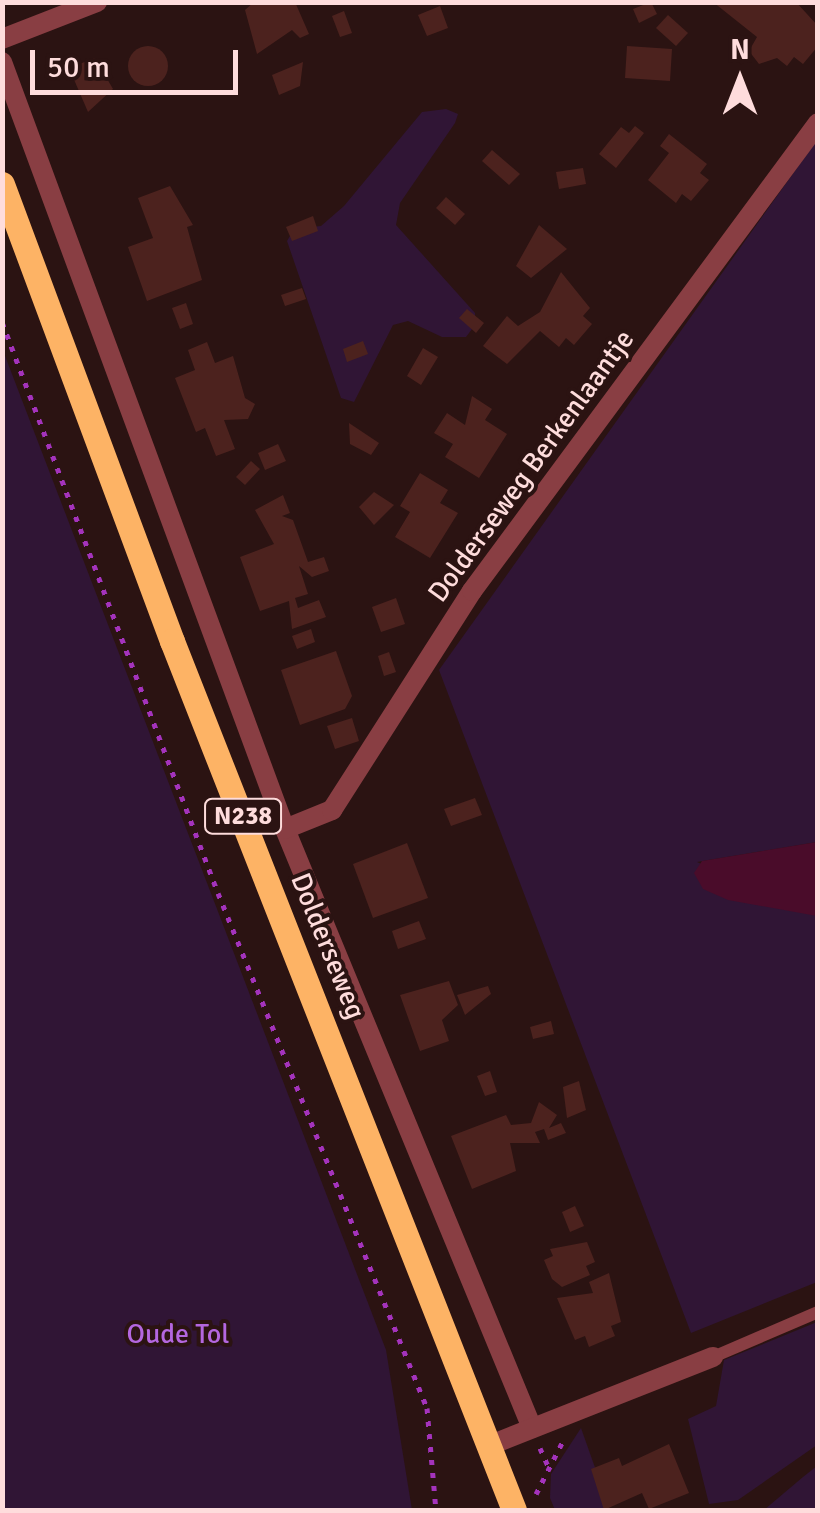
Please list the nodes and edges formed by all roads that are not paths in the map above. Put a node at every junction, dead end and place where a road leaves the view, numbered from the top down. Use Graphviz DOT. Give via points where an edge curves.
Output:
graph roads {
  1 [pos="97,2"];
  2 [pos="2,39"];
  3 [pos="2,62"];
  4 [pos="818,123"];
  5 [pos="2,184"];
  6 [pos="286,829"];
  7 [pos="818,1312"];
  8 [pos="713,1356"];
  9 [pos="532,1428"];
  10 [pos="488,1446"];
  11 [pos="513,1509"];
  1 -- 2 [label="street"];
  3 -- 6 [label="street"];
  4 -- 6 [label="street, Dolderseweg Berkenlaantje" via="472,591 332,810"];
  5 -- 10 [label="main road, Dolderseweg / N238"];
  6 -- 9 [label="street"];
  7 -- 8 [label="lane"];
  8 -- 9 [label="street"];
  9 -- 10 [label="street"];
  10 -- 11 [label="main road, Dolderseweg / N238"];
}
